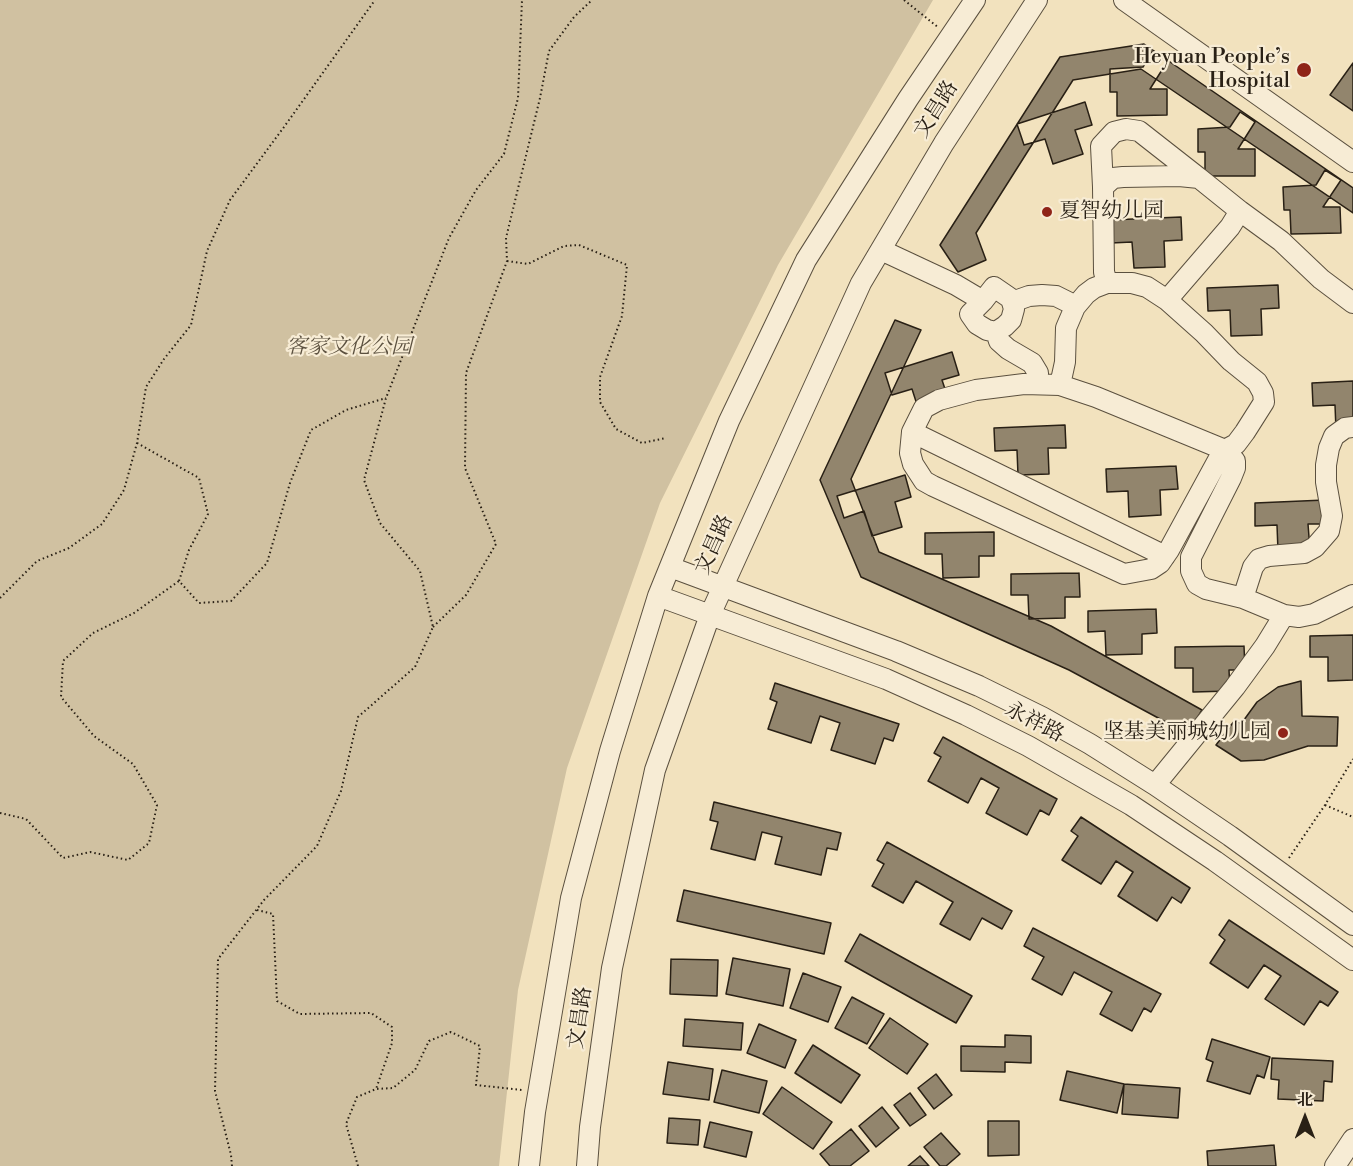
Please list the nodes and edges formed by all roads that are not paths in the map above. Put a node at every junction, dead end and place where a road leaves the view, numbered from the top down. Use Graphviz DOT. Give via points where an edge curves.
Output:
graph roads {
  1 [pos="975,0"];
  2 [pos="1037,0"];
  3 [pos="1124,0"];
  4 [pos="1353,162"];
  5 [pos="1198,178"];
  6 [pos="1103,187"];
  7 [pos="1240,211"];
  8 [pos="881,250"];
  9 [pos="1107,283"];
  10 [pos="1167,300"];
  11 [pos="983,301"];
  12 [pos="1012,302"];
  13 [pos="1353,303"];
  14 [pos="1075,307"];
  15 [pos="996,332"];
  16 [pos="1037,384"];
  17 [pos="1060,385"];
  18 [pos="1353,427"];
  19 [pos="912,432"];
  20 [pos="1225,450"];
  21 [pos="1165,556"];
  22 [pos="670,567"];
  23 [pos="722,587"];
  24 [pos="1353,595"];
  25 [pos="658,596"];
  26 [pos="1243,598"];
  27 [pos="710,615"];
  28 [pos="1284,615"];
  29 [pos="1155,785"];
  30 [pos="1353,925"];
  31 [pos="1353,960"];
  32 [pos="1353,1139"];
  33 [pos="529,1166"];
  34 [pos="587,1166"];
  35 [pos="1335,1166"];
  1 -- 22 [label="street, 文昌路" via="806,260 729,421"];
  2 -- 8 [label="street, 文昌路" via="944,143"];
  3 -- 4 [label="street"];
  5 -- 6 [label="street" via="1123,177 1113,178"];
  5 -- 6 [label="street" via="1139,131 1126,129 1114,132 1101,146"];
  5 -- 7 [label="street"];
  6 -- 9 [label="street"];
  7 -- 10 [label="street"];
  7 -- 13 [label="street"];
  8 -- 11 [label="street"];
  8 -- 23 [label="street, 文昌路" via="861,283"];
  9 -- 10 [label="street" via="1147,287"];
  9 -- 14 [label="street" via="1094,288"];
  10 -- 20 [label="street" via="1257,382 1263,393 1264,402 1245,432"];
  11 -- 12 [label="street" via="994,287"];
  11 -- 15 [label="street" via="970,314 977,324"];
  12 -- 14 [label="street" via="1029,296 1056,296"];
  12 -- 15 [label="street" via="1011,320"];
  14 -- 17 [label="street" via="1066,328"];
  15 -- 16 [label="street" via="1008,349 1032,363 1038,373"];
  16 -- 17 [label="street"];
  16 -- 19 [label="street" via="976,390 939,400 924,408"];
  17 -- 20 [label="street"];
  18 -- 26 [label="street" via="1334,436 1329,448 1329,531 1304,553 1259,559"];
  19 -- 21 [label="street"];
  19 -- 21 [label="street" via="913,464 924,481 933,486 1124,574 1151,569"];
  20 -- 21 [label="street"];
  20 -- 26 [label="street" via="1235,461 1235,468 1191,557 1191,571 1197,584 1206,589"];
  22 -- 23 [label="street, 永祥路"];
  22 -- 25 [label="street, 文昌路"];
  23 -- 27 [label="street, 文昌路"];
  23 -- 29 [label="street, 永祥路" via="979,686 1090,744"];
  24 -- 28 [label="street" via="1314,614"];
  25 -- 27 [label="street, 永祥路"];
  25 -- 33 [label="street, 文昌路" via="570,898"];
  26 -- 28 [label="street"];
  27 -- 31 [label="street, 永祥路" via="886,679 1028,746 1131,805"];
  27 -- 34 [label="street, 文昌路" via="655,770 612,968"];
  28 -- 29 [label="street" via="1235,687"];
  29 -- 30 [label="street, 永祥路"];
  32 -- 35 [label="street"];
}
